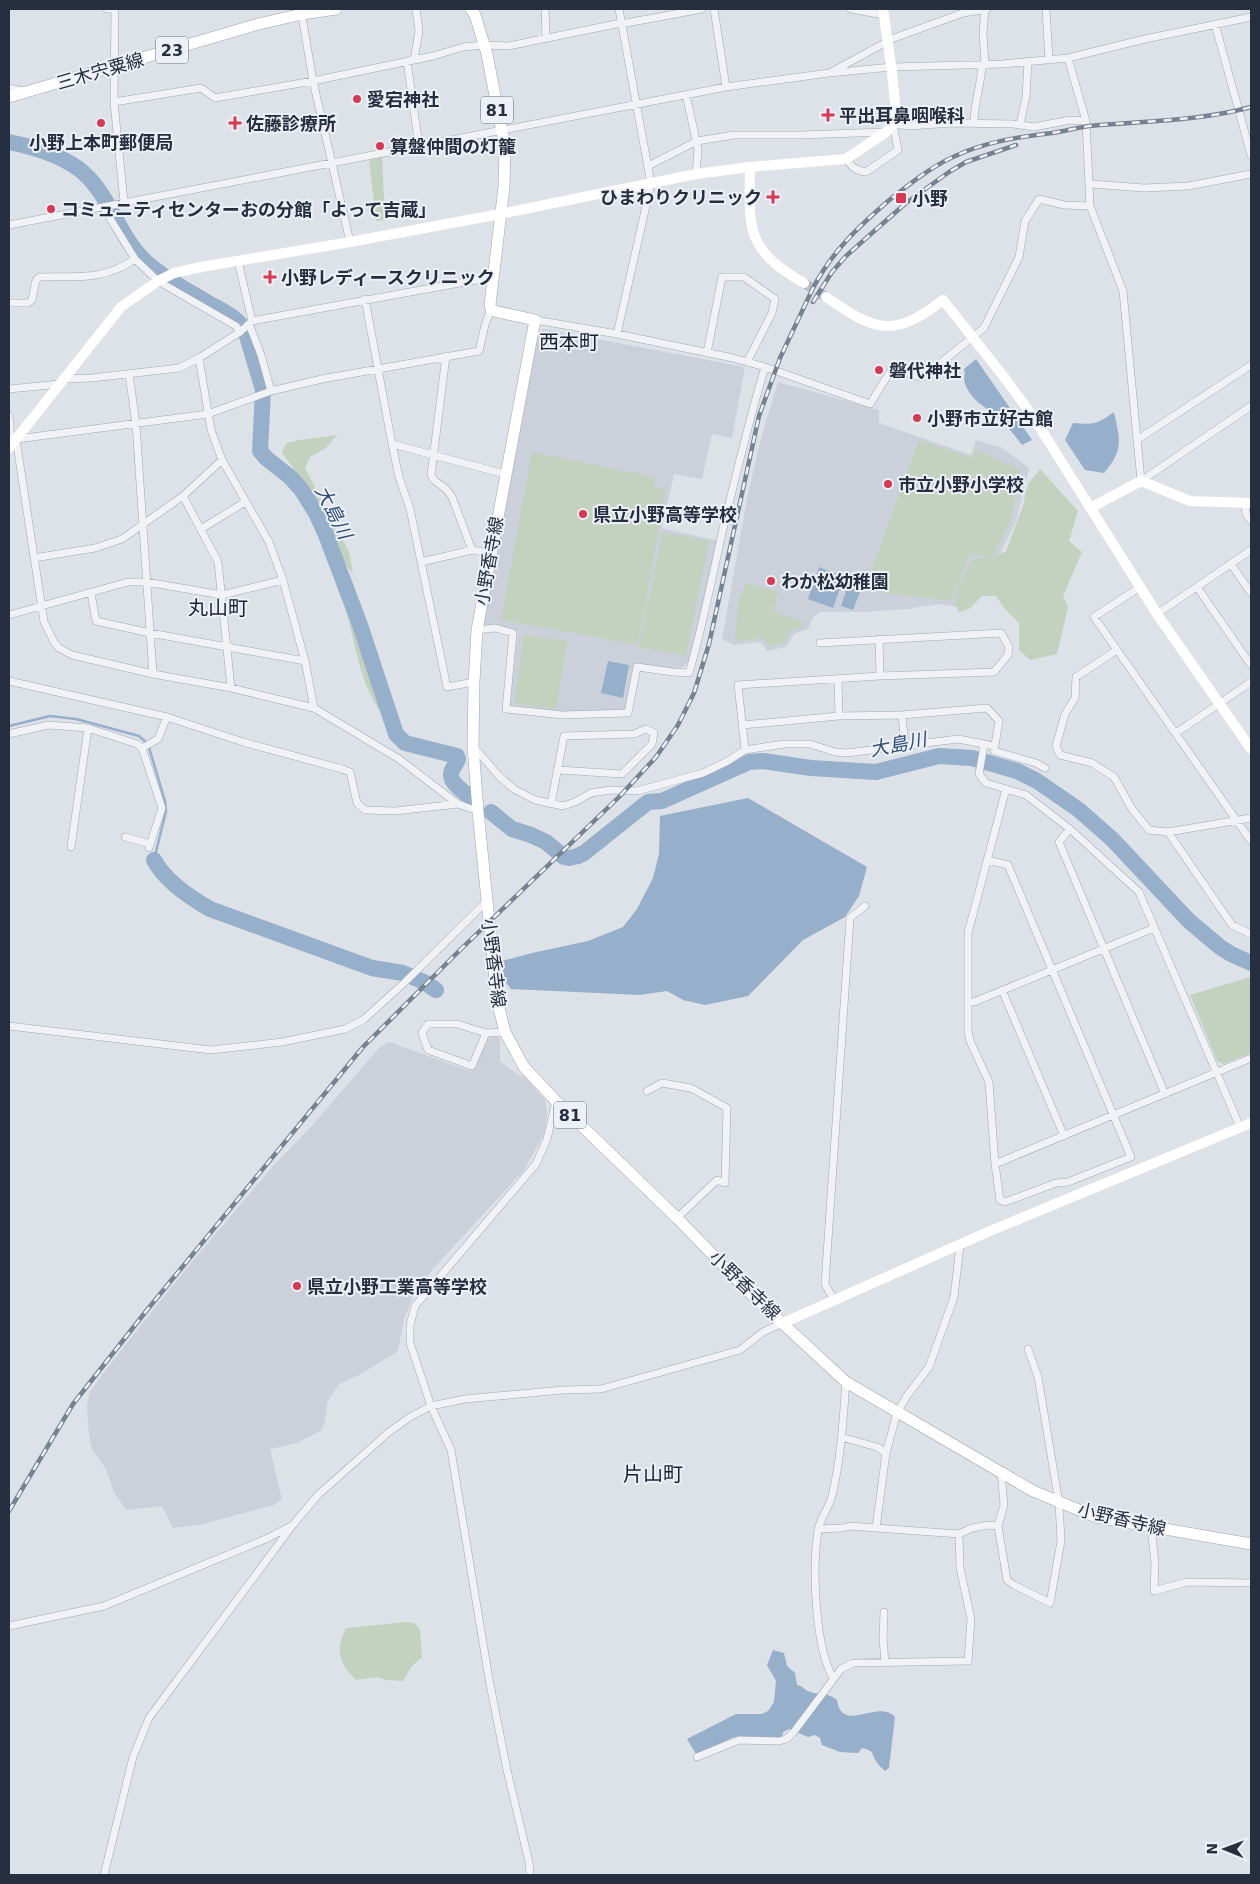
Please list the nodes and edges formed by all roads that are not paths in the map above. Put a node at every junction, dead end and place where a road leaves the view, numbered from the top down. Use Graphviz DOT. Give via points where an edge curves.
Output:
graph roads {
  1 [pos="107,9"];
  2 [pos="115,9"];
  3 [pos="336,9"];
  4 [pos="416,9"];
  5 [pos="471,9"];
  6 [pos="545,9"];
  7 [pos="619,9"];
  8 [pos="702,9"];
  9 [pos="714,9"];
  10 [pos="851,9"];
  11 [pos="986,9"];
  12 [pos="1046,9"];
  13 [pos="962,11"];
  14 [pos="302,12"];
  15 [pos="883,12"];
  16 [pos="1251,17"];
  17 [pos="621,24"];
  18 [pos="1216,24"];
  19 [pos="546,38"];
  20 [pos="887,41"];
  21 [pos="484,45"];
  22 [pos="1068,58"];
  23 [pos="1049,60"];
  24 [pos="411,61"];
  25 [pos="1028,61"];
  26 [pos="983,65"];
  27 [pos="892,67"];
  28 [pos="114,68"];
  29 [pos="829,73"];
  30 [pos="313,81"];
  31 [pos="726,87"];
  32 [pos="9,88"];
  33 [pos="28,92"];
  34 [pos="686,95"];
  35 [pos="9,97"];
  36 [pos="114,102"];
  37 [pos="636,104"];
  38 [pos="1086,121"];
  39 [pos="974,123"];
  40 [pos="1020,124"];
  41 [pos="889,128"];
  42 [pos="501,130"];
  43 [pos="697,141"];
  44 [pos="419,146"];
  45 [pos="1251,155"];
  46 [pos="846,159"];
  47 [pos="333,163"];
  48 [pos="648,166"];
  49 [pos="750,167"];
  50 [pos="696,174"];
  51 [pos="1251,174"];
  52 [pos="651,184"];
  53 [pos="1091,184"];
  54 [pos="124,202"];
  55 [pos="1090,206"];
  56 [pos="104,207"];
  57 [pos="500,214"];
  58 [pos="9,225"];
  59 [pos="350,242"];
  60 [pos="135,259"];
  61 [pos="238,260"];
  62 [pos="492,277"];
  63 [pos="158,281"];
  64 [pos="804,283"];
  65 [pos="826,297"];
  66 [pos="365,299"];
  67 [pos="9,303"];
  68 [pos="490,309"];
  69 [pos="535,320"];
  70 [pos="249,323"];
  71 [pos="240,332"];
  72 [pos="617,334"];
  73 [pos="973,336"];
  74 [pos="706,353"];
  75 [pos="446,356"];
  76 [pos="199,358"];
  77 [pos="747,362"];
  78 [pos="1251,365"];
  79 [pos="766,367"];
  80 [pos="377,369"];
  81 [pos="129,374"];
  82 [pos="62,382"];
  83 [pos="9,389"];
  84 [pos="271,391"];
  85 [pos="1251,406"];
  86 [pos="208,414"];
  87 [pos="9,416"];
  88 [pos="136,424"];
  89 [pos="1137,440"];
  90 [pos="11,442"];
  91 [pos="392,444"];
  92 [pos="434,455"];
  93 [pos="222,460"];
  94 [pos="505,474"];
  95 [pos="1141,480"];
  96 [pos="183,496"];
  97 [pos="245,502"];
  98 [pos="1248,503"];
  99 [pos="1090,508"];
  100 [pos="1251,521"];
  101 [pos="141,524"];
  102 [pos="201,529"];
  103 [pos="472,550"];
  104 [pos="1251,550"];
  105 [pos="490,553"];
  106 [pos="34,558"];
  107 [pos="421,562"];
  108 [pos="1231,564"];
  109 [pos="283,580"];
  110 [pos="146,582"];
  111 [pos="1197,586"];
  112 [pos="1140,587"];
  113 [pos="91,593"];
  114 [pos="1251,593"];
  115 [pos="222,594"];
  116 [pos="41,607"];
  117 [pos="1157,614"];
  118 [pos="9,615"];
  119 [pos="477,630"];
  120 [pos="150,633"];
  121 [pos="879,639"];
  122 [pos="820,643"];
  123 [pos="228,647"];
  124 [pos="1117,650"];
  125 [pos="305,661"];
  126 [pos="1251,665"];
  127 [pos="153,674"];
  128 [pos="880,676"];
  129 [pos="838,679"];
  130 [pos="9,681"];
  131 [pos="474,682"];
  132 [pos="1251,682"];
  133 [pos="231,688"];
  134 [pos="1220,704"];
  135 [pos="314,708"];
  136 [pos="902,715"];
  137 [pos="839,716"];
  138 [pos="167,717"];
  139 [pos="742,725"];
  140 [pos="88,728"];
  141 [pos="1176,733"];
  142 [pos="9,734"];
  143 [pos="905,745"];
  144 [pos="984,745"];
  145 [pos="146,746"];
  146 [pos="473,746"];
  147 [pos="994,746"];
  148 [pos="1251,749"];
  149 [pos="745,750"];
  150 [pos="1045,768"];
  151 [pos="559,770"];
  152 [pos="1006,789"];
  153 [pos="458,804"];
  154 [pos="551,804"];
  155 [pos="478,811"];
  156 [pos="1251,818"];
  157 [pos="1236,820"];
  158 [pos="1070,829"];
  159 [pos="1168,832"];
  160 [pos="125,837"];
  161 [pos="1251,842"];
  162 [pos="71,847"];
  163 [pos="987,860"];
  164 [pos="487,901"];
  165 [pos="865,906"];
  166 [pos="1154,928"];
  167 [pos="1251,934"];
  168 [pos="1103,948"];
  169 [pos="1052,968"];
  170 [pos="1002,990"];
  171 [pos="968,1002"];
  172 [pos="9,1026"];
  173 [pos="505,1032"];
  174 [pos="486,1033"];
  175 [pos="1251,1058"];
  176 [pos="1216,1072"];
  177 [pos="647,1091"];
  178 [pos="1165,1094"];
  179 [pos="556,1101"];
  180 [pos="1114,1115"];
  181 [pos="1251,1123"];
  182 [pos="1240,1127"];
  183 [pos="1064,1136"];
  184 [pos="995,1164"];
  185 [pos="677,1218"];
  186 [pos="960,1246"];
  187 [pos="834,1300"];
  188 [pos="783,1323"];
  189 [pos="1028,1349"];
  190 [pos="846,1382"];
  191 [pos="431,1406"];
  192 [pos="897,1413"];
  193 [pos="841,1437"];
  194 [pos="886,1453"];
  195 [pos="1001,1472"];
  196 [pos="1059,1503"];
  197 [pos="292,1526"];
  198 [pos="998,1526"];
  199 [pos="1151,1527"];
  200 [pos="876,1528"];
  201 [pos="818,1529"];
  202 [pos="959,1534"];
  203 [pos="1251,1544"];
  204 [pos="1251,1583"];
  205 [pos="884,1612"];
  206 [pos="9,1626"];
  207 [pos="885,1663"];
  208 [pos="833,1678"];
  209 [pos="697,1757"];
  210 [pos="104,1875"];
  211 [pos="530,1875"];
  1 -- 2 [label="street"];
  2 -- 28 [label="street"];
  3 -- 14 [label="main road, 三木宍粟線 / 23"];
  4 -- 24 [label="street" via="419,32"];
  5 -- 21 [label="main road, 81"];
  6 -- 19 [label="street"];
  7 -- 17 [label="street"];
  8 -- 17 [label="street"];
  9 -- 31 [label="street"];
  10 -- 15 [label="street"];
  11 -- 13 [label="street"];
  11 -- 26 [label="street"];
  12 -- 23 [label="street"];
  13 -- 20 [label="street"];
  14 -- 28 [label="main road, 三木宍粟線 / 23"];
  14 -- 30 [label="street"];
  15 -- 20 [label="street"];
  16 -- 18 [label="street"];
  17 -- 19 [label="street"];
  17 -- 37 [label="street"];
  18 -- 22 [label="street"];
  18 -- 45 [label="street"];
  19 -- 21 [label="street" via="508,46"];
  20 -- 27 [label="street"];
  20 -- 29 [label="street"];
  21 -- 24 [label="street" via="463,47"];
  21 -- 42 [label="main road, 81"];
  22 -- 23 [label="street"];
  22 -- 38 [label="street"];
  23 -- 25 [label="street"];
  24 -- 30 [label="street"];
  24 -- 44 [label="street"];
  25 -- 26 [label="street"];
  25 -- 40 [label="street" via="1026,97"];
  26 -- 27 [label="street"];
  26 -- 39 [label="street"];
  27 -- 29 [label="street"];
  27 -- 41 [label="street" via="896,113"];
  28 -- 33 [label="main road, 三木宍粟線 / 23"];
  28 -- 36 [label="street"];
  29 -- 31 [label="street"];
  30 -- 36 [label="street" via="215,98 201,88"];
  30 -- 47 [label="street"];
  31 -- 34 [label="street"];
  32 -- 33 [label="street"];
  33 -- 35 [label="main road, 三木宍粟線 / 23"];
  34 -- 37 [label="street"];
  34 -- 43 [label="street"];
  36 -- 54 [label="street"];
  37 -- 42 [label="street"];
  37 -- 48 [label="street"];
  38 -- 40 [label="street" via="1070,120 1034,127"];
  38 -- 53 [label="street"];
  39 -- 40 [label="street"];
  39 -- 41 [label="street"];
  41 -- 43 [label="street" via="800,135 734,135"];
  41 -- 46 [label="street"];
  41 -- 46 [label="street" via="898,150 866,172 853,168"];
  42 -- 44 [label="street"];
  42 -- 57 [label="main road, 81" via="504,176"];
  43 -- 48 [label="street"];
  43 -- 50 [label="street"];
  44 -- 47 [label="street"];
  46 -- 49 [label="street"];
  47 -- 54 [label="street"];
  47 -- 59 [label="street"];
  48 -- 52 [label="street"];
  49 -- 50 [label="street"];
  49 -- 64 [label="street" via="749,213 757,242 776,265"];
  50 -- 52 [label="street"];
  51 -- 53 [label="street" via="1188,186 1144,188"];
  52 -- 57 [label="street"];
  52 -- 72 [label="street"];
  53 -- 55 [label="street"];
  54 -- 56 [label="street"];
  55 -- 73 [label="street" via="1064,205 1039,199 1025,221 1019,257 1001,296 984,328"];
  55 -- 89 [label="street" via="1123,291"];
  56 -- 58 [label="street"];
  56 -- 60 [label="street"];
  57 -- 59 [label="street"];
  57 -- 62 [label="main road, 81"];
  59 -- 61 [label="street"];
  60 -- 63 [label="street"];
  60 -- 67 [label="street" via="103,275 40,277 36,280 32,300"];
  61 -- 63 [label="street" via="174,274"];
  61 -- 70 [label="street"];
  62 -- 66 [label="street"];
  62 -- 68 [label="main road, 81"];
  63 -- 71 [label="street" via="236,326"];
  63 -- 82 [label="street" via="121,306"];
  65 -- 73 [label="street" via="866,322 885,326 910,322 943,300"];
  66 -- 70 [label="street"];
  66 -- 80 [label="street"];
  68 -- 69 [label="main road"];
  68 -- 75 [label="street" via="479,351"];
  69 -- 72 [label="street"];
  69 -- 94 [label="main road, 小野香寺線 / 81"];
  70 -- 71 [label="street"];
  70 -- 84 [label="street"];
  71 -- 76 [label="street"];
  72 -- 74 [label="street"];
  73 -- 79 [label="street" via="923,377 893,367 870,404"];
  73 -- 99 [label="street" via="1034,418"];
  74 -- 77 [label="street"];
  74 -- 77 [label="street" via="722,277 744,277 775,298 772,313"];
  75 -- 80 [label="street"];
  75 -- 92 [label="street"];
  76 -- 81 [label="street" via="178,368"];
  76 -- 86 [label="street"];
  77 -- 79 [label="street"];
  78 -- 89 [label="street"];
  79 -- 119 [label="street" via="752,410 689,673 637,667 628,713 563,715 506,709 513,633 495,628"];
  80 -- 84 [label="street"];
  80 -- 91 [label="street"];
  81 -- 82 [label="street"];
  81 -- 88 [label="street"];
  82 -- 83 [label="street"];
  82 -- 90 [label="street"];
  84 -- 86 [label="street"];
  85 -- 95 [label="street"];
  86 -- 88 [label="street"];
  86 -- 93 [label="street"];
  87 -- 90 [label="street"];
  88 -- 90 [label="street"];
  88 -- 101 [label="street"];
  89 -- 95 [label="street"];
  90 -- 106 [label="street"];
  91 -- 92 [label="street"];
  91 -- 107 [label="street"];
  92 -- 94 [label="street"];
  92 -- 103 [label="street" via="431,475 452,497"];
  93 -- 96 [label="street"];
  93 -- 97 [label="street"];
  94 -- 105 [label="main road, 小野香寺線 / 81"];
  95 -- 98 [label="street" via="1190,501"];
  95 -- 99 [label="street"];
  96 -- 101 [label="street"];
  96 -- 102 [label="street"];
  97 -- 102 [label="street"];
  97 -- 109 [label="street" via="269,542"];
  98 -- 100 [label="street" via="1246,514"];
  99 -- 112 [label="street"];
  101 -- 106 [label="street" via="122,539 107,545"];
  101 -- 110 [label="street"];
  102 -- 115 [label="street" via="218,562"];
  103 -- 105 [label="street"];
  103 -- 107 [label="street"];
  104 -- 108 [label="street"];
  105 -- 119 [label="main road, 小野香寺線 / 81"];
  106 -- 116 [label="street"];
  107 -- 131 [label="street" via="447,687"];
  108 -- 111 [label="street"];
  108 -- 114 [label="street"];
  109 -- 115 [label="street"];
  109 -- 125 [label="street"];
  110 -- 113 [label="street" via="128,582"];
  110 -- 115 [label="street"];
  110 -- 120 [label="street"];
  111 -- 117 [label="street"];
  111 -- 126 [label="street"];
  112 -- 117 [label="street"];
  112 -- 124 [label="street" via="1094,617"];
  113 -- 116 [label="street"];
  113 -- 120 [label="street" via="96,622"];
  115 -- 123 [label="street"];
  116 -- 118 [label="street"];
  116 -- 127 [label="street" via="49,636 65,652"];
  117 -- 134 [label="street"];
  119 -- 131 [label="main road, 小野香寺線 / 81"];
  120 -- 123 [label="street"];
  120 -- 127 [label="street"];
  121 -- 122 [label="street"];
  121 -- 128 [label="street"];
  121 -- 128 [label="street" via="1001,633 1009,647 1008,655 994,672"];
  123 -- 125 [label="street"];
  123 -- 133 [label="street"];
  124 -- 141 [label="street"];
  124 -- 159 [label="street" via="1076,676 1075,698 1065,714 1056,746 1060,755 1092,763 1114,777 1132,810 1149,830"];
  125 -- 135 [label="street"];
  127 -- 133 [label="street"];
  128 -- 129 [label="street"];
  129 -- 137 [label="street"];
  129 -- 139 [label="street" via="738,686"];
  130 -- 138 [label="street"];
  131 -- 146 [label="main road, 小野香寺線 / 81"];
  132 -- 134 [label="street"];
  133 -- 135 [label="street"];
  134 -- 141 [label="street"];
  134 -- 148 [label="street"];
  135 -- 153 [label="street" via="399,759"];
  136 -- 137 [label="street"];
  136 -- 143 [label="street"];
  136 -- 147 [label="street" via="987,708 999,721"];
  137 -- 139 [label="street"];
  138 -- 145 [label="street" via="158,739"];
  138 -- 153 [label="street" via="350,772 357,803 365,810 395,811"];
  139 -- 149 [label="street"];
  140 -- 142 [label="street" via="48,725"];
  140 -- 145 [label="street"];
  140 -- 162 [label="street"];
  141 -- 157 [label="street"];
  143 -- 144 [label="street" via="958,739"];
  143 -- 149 [label="street" via="847,753 810,744"];
  144 -- 147 [label="street"];
  144 -- 152 [label="street" via="979,774 986,783"];
  145 -- 160 [label="street" via="162,808 150,846"];
  146 -- 154 [label="street" via="514,789 534,800"];
  146 -- 155 [label="main road, 小野香寺線 / 81"];
  147 -- 150 [label="street" via="994,751"];
  149 -- 154 [label="street" via="703,773 657,786 637,791 591,793 563,806"];
  151 -- 151 [label="street" via="622,774 652,744 654,733 646,728 634,734 564,736"];
  151 -- 154 [label="street"];
  152 -- 158 [label="street" via="1026,795"];
  152 -- 163 [label="street"];
  153 -- 155 [label="street"];
  155 -- 164 [label="main road, 小野香寺線 / 81"];
  156 -- 157 [label="street"];
  157 -- 159 [label="street"];
  157 -- 161 [label="street"];
  158 -- 166 [label="street" via="1139,892"];
  158 -- 168 [label="street" via="1058,842"];
  159 -- 167 [label="street" via="1232,925"];
  163 -- 169 [label="street" via="1008,865"];
  163 -- 171 [label="street" via="968,933"];
  164 -- 172 [label="street" via="363,1020 345,1029 282,1042 211,1050"];
  164 -- 173 [label="main road, 小野香寺線 / 81" via="497,1000"];
  165 -- 187 [label="street" via="850,918 825,1284"];
  166 -- 168 [label="street"];
  166 -- 176 [label="street"];
  168 -- 169 [label="street"];
  168 -- 178 [label="street"];
  169 -- 170 [label="street"];
  169 -- 180 [label="street"];
  170 -- 171 [label="street"];
  170 -- 183 [label="street"];
  171 -- 184 [label="street" via="970,1041 988,1082"];
  173 -- 174 [label="street"];
  173 -- 179 [label="main road, 小野香寺線 / 81" via="524,1067"];
  174 -- 174 [label="street" via="457,1024 428,1024 422,1033 428,1050 472,1066"];
  175 -- 176 [label="street"];
  176 -- 178 [label="street"];
  176 -- 182 [label="street"];
  177 -- 185 [label="street" via="662,1083 691,1088 727,1108 725,1183 717,1180"];
  178 -- 180 [label="street"];
  179 -- 185 [label="main road, 小野香寺線 / 81"];
  179 -- 191 [label="street" via="547,1139 536,1164 415,1306 410,1343"];
  180 -- 183 [label="street"];
  180 -- 184 [label="street" via="1131,1157 1005,1202 1000,1200"];
  181 -- 182 [label="street"];
  182 -- 186 [label="street"];
  183 -- 184 [label="street"];
  185 -- 188 [label="main road, 小野香寺線 / 81"];
  186 -- 187 [label="street"];
  186 -- 192 [label="street" via="954,1298 929,1368 906,1396"];
  187 -- 188 [label="street"];
  188 -- 190 [label="main road, 小野香寺線 / 81"];
  188 -- 191 [label="street" via="763,1332 740,1350 601,1389 465,1399"];
  189 -- 196 [label="street" via="1038,1377"];
  190 -- 192 [label="main road, 小野香寺線 / 81"];
  190 -- 193 [label="street"];
  191 -- 197 [label="street" via="389,1432 318,1495"];
  191 -- 211 [label="street" via="450,1450 488,1680"];
  192 -- 194 [label="street"];
  192 -- 195 [label="main road, 小野香寺線 / 81"];
  193 -- 194 [label="street" via="877,1447"];
  193 -- 201 [label="street" via="832,1497"];
  194 -- 200 [label="street"];
  195 -- 196 [label="main road, 小野香寺線 / 81"];
  195 -- 198 [label="street" via="1004,1505"];
  196 -- 198 [label="street" via="1061,1542 1050,1602 1007,1580"];
  196 -- 199 [label="main road, 小野香寺線 / 81" via="1096,1517"];
  197 -- 206 [label="street" via="104,1606"];
  197 -- 210 [label="street" via="149,1718 133,1756"];
  198 -- 202 [label="street" via="972,1528"];
  199 -- 203 [label="main road, 小野香寺線 / 81"];
  199 -- 204 [label="street" via="1154,1591 1187,1582"];
  200 -- 201 [label="street"];
  200 -- 202 [label="street"];
  201 -- 208 [label="street" via="815,1573 818,1623 827,1667"];
  202 -- 207 [label="street" via="960,1568 970,1619 968,1661"];
  205 -- 207 [label="street"];
  207 -- 208 [label="street" via="853,1663"];
  208 -- 209 [label="street" via="786,1739 739,1740"];
}
